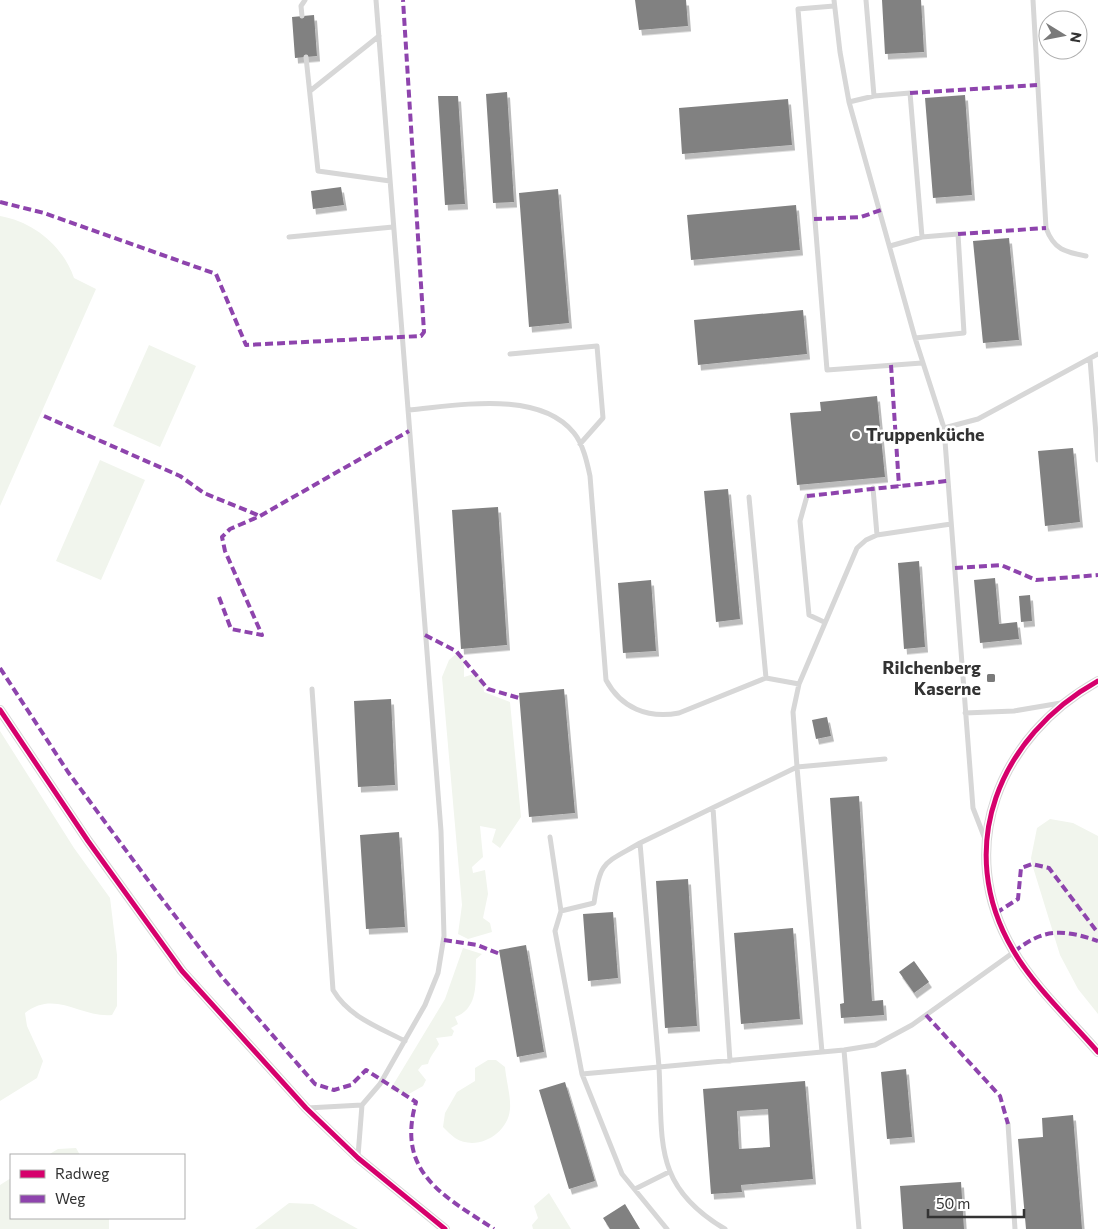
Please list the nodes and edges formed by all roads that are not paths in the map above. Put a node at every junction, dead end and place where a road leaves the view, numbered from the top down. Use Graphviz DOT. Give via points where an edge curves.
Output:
graph roads {
  1 [pos="304,0"];
  2 [pos="376,0"];
  3 [pos="866,0"];
  4 [pos="1033,0"];
  5 [pos="834,3"];
  6 [pos="302,16"];
  7 [pos="379,36"];
  8 [pos="306,57"];
  9 [pos="310,91"];
  10 [pos="874,96"];
  11 [pos="849,102"];
  12 [pos="390,181"];
  13 [pos="393,227"];
  14 [pos="289,237"];
  15 [pos="922,237"];
  16 [pos="890,246"];
  17 [pos="1086,256"];
  18 [pos="915,338"];
  19 [pos="510,354"];
  20 [pos="1098,354"];
  21 [pos="1090,359"];
  22 [pos="922,363"];
  23 [pos="408,410"];
  24 [pos="944,428"];
  25 [pos="580,444"];
  26 [pos="1098,460"];
  27 [pos="873,488"];
  28 [pos="807,496"];
  29 [pos="749,497"];
  30 [pos="951,524"];
  31 [pos="877,535"];
  32 [pos="824,622"];
  33 [pos="766,678"];
  34 [pos="1098,681"];
  35 [pos="799,684"];
  36 [pos="312,689"];
  37 [pos="1066,702"];
  38 [pos="0,710"];
  39 [pos="965,714"];
  40 [pos="886,759"];
  41 [pos="798,767"];
  42 [pos="713,808"];
  43 [pos="550,837"];
  44 [pos="640,843"];
  45 [pos="986,843"];
  46 [pos="562,911"];
  47 [pos="1014,952"];
  48 [pos="405,1041"];
  49 [pos="844,1050"];
  50 [pos="822,1052"];
  51 [pos="1098,1052"];
  52 [pos="730,1061"];
  53 [pos="659,1067"];
  54 [pos="582,1074"];
  55 [pos="362,1105"];
  56 [pos="306,1108"];
  57 [pos="1008,1124"];
  58 [pos="358,1158"];
  59 [pos="669,1172"];
  60 [pos="635,1189"];
  61 [pos="445,1229"];
  62 [pos="667,1229"];
  63 [pos="725,1229"];
  64 [pos="859,1229"];
  65 [pos="1015,1229"];
  1 -- 6 [label="lane"];
  2 -- 7 [label="lane"];
  3 -- 10 [label="lane"];
  4 -- 17 [label="lane" via="1046,228 1050,240 1059,248"];
  5 -- 11 [label="lane"];
  5 -- 22 [label="lane" via="798,9 827,370"];
  7 -- 9 [label="lane"];
  7 -- 12 [label="lane"];
  8 -- 9 [label="lane"];
  9 -- 12 [label="lane" via="318,171"];
  10 -- 11 [label="lane"];
  10 -- 15 [label="lane" via="910,93"];
  11 -- 16 [label="lane"];
  12 -- 13 [label="lane"];
  13 -- 14 [label="lane"];
  13 -- 23 [label="lane"];
  15 -- 16 [label="lane"];
  15 -- 18 [label="lane" via="958,234 964,333"];
  16 -- 18 [label="lane"];
  18 -- 22 [label="lane"];
  19 -- 25 [label="lane" via="597,346 603,418"];
  20 -- 21 [label="lane"];
  21 -- 24 [label="lane" via="978,419"];
  21 -- 26 [label="lane"];
  22 -- 24 [label="lane"];
  23 -- 25 [label="lane" via="498,404 523,406 553,414 574,433"];
  23 -- 48 [label="lane" via="441,831 444,936 438,972 425,1005"];
  24 -- 30 [label="lane"];
  25 -- 33 [label="lane" via="590,476 606,680 613,693 637,710 665,716"];
  27 -- 31 [label="lane"];
  28 -- 32 [label="lane" via="800,521 809,615"];
  29 -- 33 [label="lane"];
  30 -- 31 [label="lane"];
  30 -- 39 [label="lane"];
  31 -- 32 [label="lane" via="857,548"];
  32 -- 35 [label="lane"];
  33 -- 35 [label="lane"];
  34 -- 37 [label="street"];
  35 -- 41 [label="lane" via="793,718"];
  36 -- 48 [label="lane" via="333,990 342,1004 356,1016"];
  37 -- 39 [label="lane" via="1014,711"];
  37 -- 45 [label="street" via="1034,730 1010,764 993,806"];
  38 -- 56 [label="street" via="77,825 182,971"];
  39 -- 45 [label="lane" via="973,808"];
  40 -- 41 [label="lane"];
  41 -- 42 [label="lane"];
  41 -- 50 [label="lane"];
  42 -- 44 [label="lane"];
  42 -- 52 [label="lane"];
  43 -- 46 [label="lane"];
  44 -- 46 [label="lane" via="601,868 594,904"];
  44 -- 53 [label="lane"];
  45 -- 47 [label="street" via="990,893 1001,928"];
  46 -- 54 [label="lane" via="555,931"];
  47 -- 49 [label="lane" via="912,1025 875,1045"];
  47 -- 51 [label="street"];
  48 -- 55 [label="lane" via="380,1084"];
  49 -- 50 [label="lane"];
  49 -- 64 [label="lane"];
  50 -- 52 [label="lane"];
  52 -- 53 [label="lane"];
  53 -- 54 [label="lane"];
  53 -- 59 [label="lane" via="664,1157"];
  54 -- 60 [label="lane" via="622,1174"];
  55 -- 56 [label="lane"];
  55 -- 58 [label="lane"];
  56 -- 58 [label="street"];
  57 -- 65 [label="lane"];
  58 -- 61 [label="street"];
  59 -- 60 [label="lane"];
  59 -- 63 [label="lane" via="678,1189 707,1217"];
  60 -- 62 [label="lane"];
}
